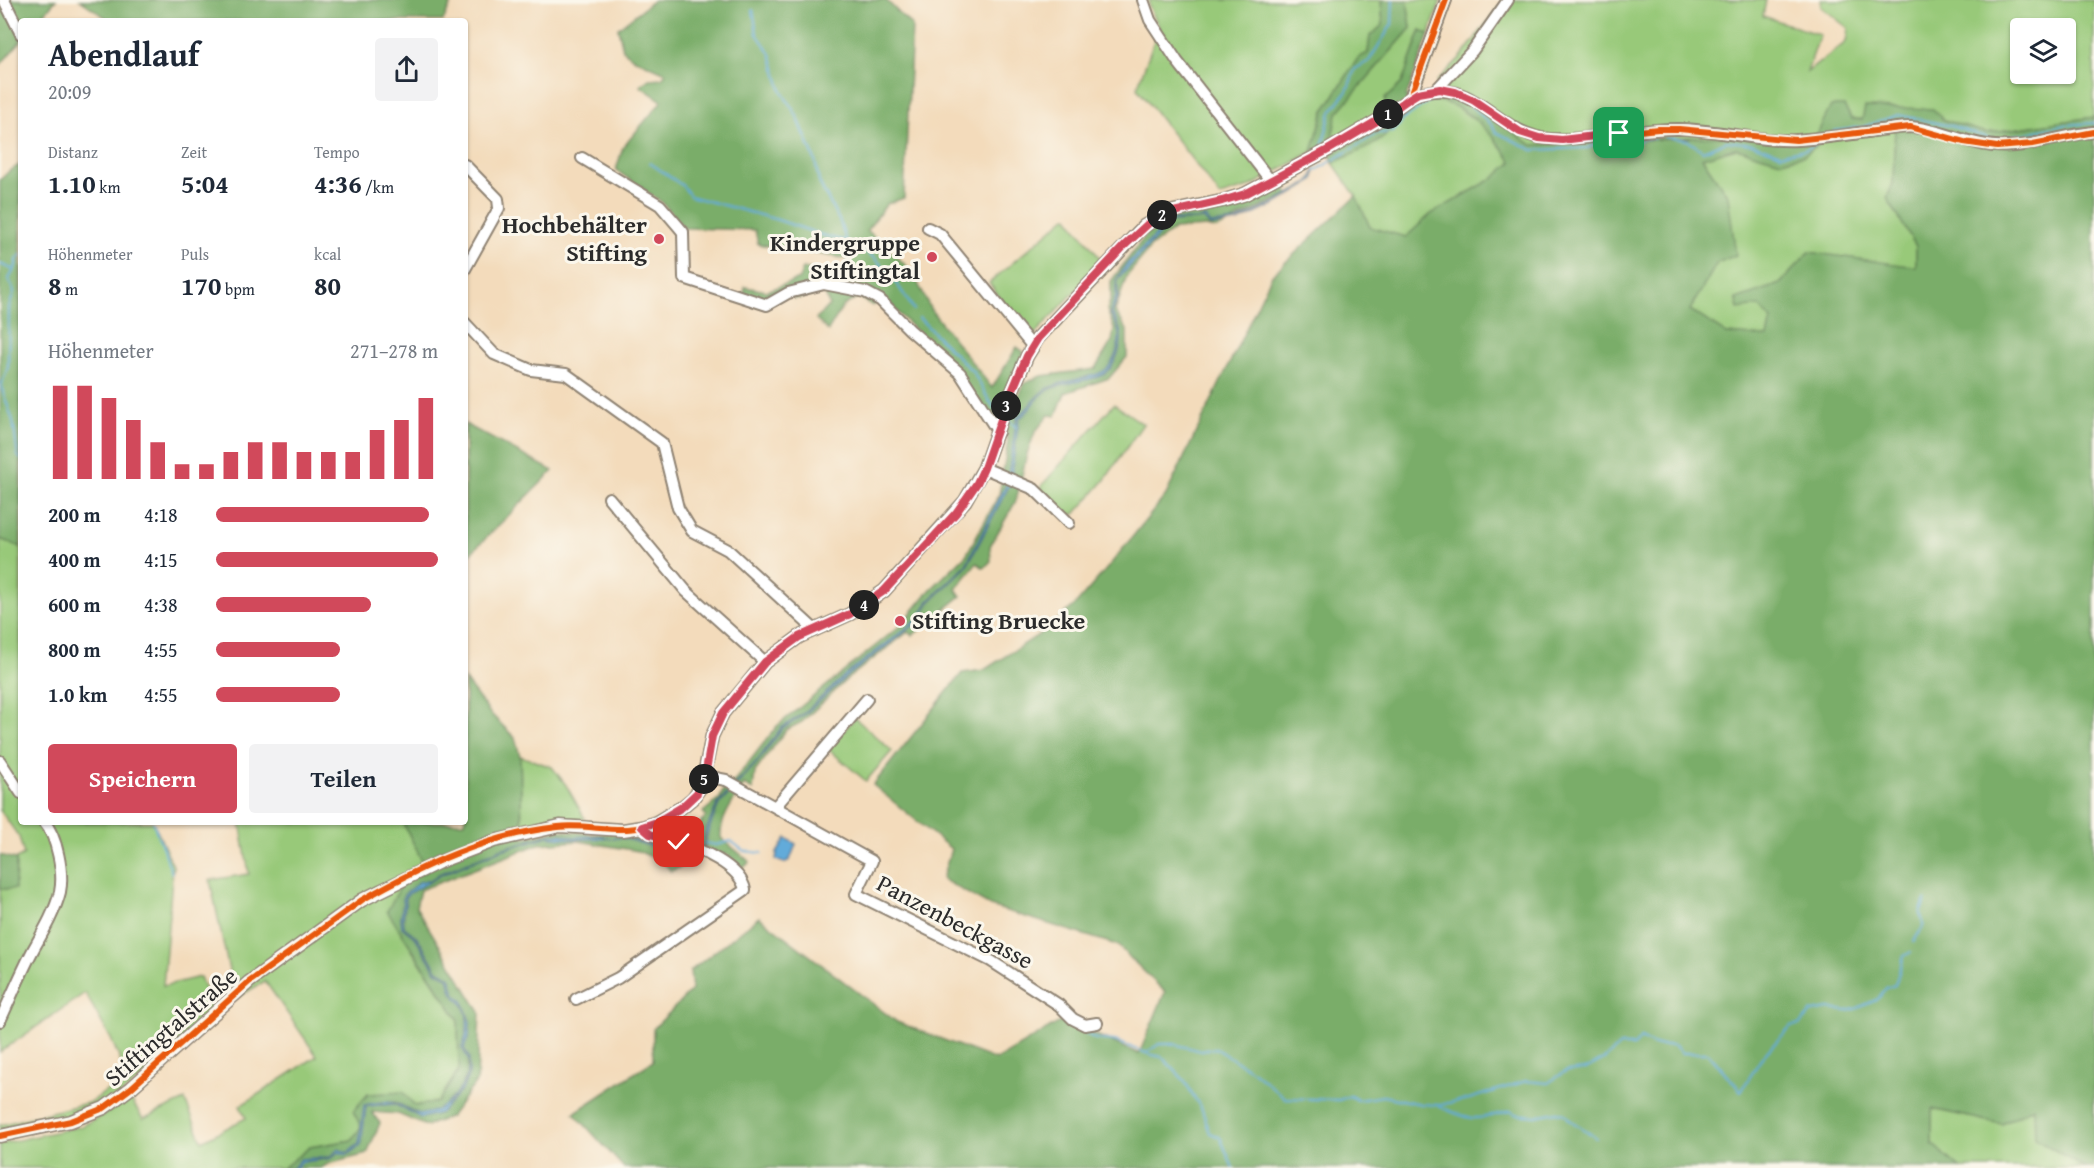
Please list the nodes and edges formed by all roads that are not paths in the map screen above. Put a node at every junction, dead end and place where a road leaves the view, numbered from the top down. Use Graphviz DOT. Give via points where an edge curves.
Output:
graph roads {
  1 [pos="4,0"];
  2 [pos="1143,0"];
  3 [pos="1446,0"];
  4 [pos="1508,0"];
  5 [pos="18,28"];
  6 [pos="1436,90"];
  7 [pos="1410,98"];
  8 [pos="2094,132"];
  9 [pos="582,158"];
  10 [pos="468,168"];
  11 [pos="1270,180"];
  12 [pos="928,228"];
  13 [pos="468,264"];
  14 [pos="468,326"];
  15 [pos="1033,347"];
  16 [pos="998,432"];
  17 [pos="984,468"];
  18 [pos="609,498"];
  19 [pos="1069,523"];
  20 [pos="815,630"];
  21 [pos="765,662"];
  22 [pos="867,699"];
  23 [pos="0,761"];
  24 [pos="705,776"];
  25 [pos="18,788"];
  26 [pos="775,807"];
  27 [pos="46,825"];
  28 [pos="642,827"];
  29 [pos="576,999"];
  30 [pos="0,1021"];
  31 [pos="1098,1023"];
  32 [pos="0,1136"];
  1 -- 5 [label="street"];
  2 -- 11 [label="street" via="1150,20 1177,61"];
  3 -- 7 [label="street"];
  4 -- 6 [label="street" via="1473,50"];
  6 -- 7 [label="street, Stiftingtalstraße"];
  6 -- 8 [label="street, Stiftingtalstraße" via="1464,95 1520,132 1546,139 1679,129 1796,140 1910,127 1996,147"];
  7 -- 11 [label="street, Stiftingtalstraße" via="1328,150"];
  9 -- 16 [label="street" via="660,205 678,226 683,232 684,278 767,305 788,293 824,284 865,292 880,300 960,373"];
  10 -- 13 [label="street" via="498,199 499,208"];
  11 -- 15 [label="street, Stiftingtalstraße" via="1245,194 1169,213 1144,226 1047,327"];
  12 -- 15 [label="street" via="940,234"];
  14 -- 20 [label="street" via="494,354 531,370 566,374 662,443 678,508 692,531 728,550"];
  15 -- 16 [label="street, Stiftingtalstraße"];
  16 -- 17 [label="street, Stiftingtalstraße"];
  17 -- 19 [label="street" via="1034,489"];
  17 -- 20 [label="street, Stiftingtalstraße" via="956,513 884,591 850,614"];
  18 -- 21 [label="street" via="686,591"];
  20 -- 21 [label="street, Stiftingtalstraße" via="792,641"];
  21 -- 24 [label="street, Stiftingtalstraße" via="723,713 712,736"];
  22 -- 26 [label="street"];
  23 -- 25 [label="street"];
  24 -- 26 [label="street, Panzenbeckgasse" via="726,780"];
  24 -- 28 [label="street, Stiftingtalstraße" via="697,793 682,807"];
  26 -- 31 [label="street, Panzenbeckgasse" via="872,861 856,894 991,961 1059,1005 1073,1019 1085,1025"];
  27 -- 30 [label="street" via="58,855 61,890"];
  28 -- 29 [label="street, Stiftingtalstraße" via="650,834 703,852 731,869 744,881 745,890 618,978"];
  28 -- 32 [label="street, Stiftingtalstraße" via="623,830 560,826 529,832 467,850 382,888 249,982 104,1108 71,1121"];
}
